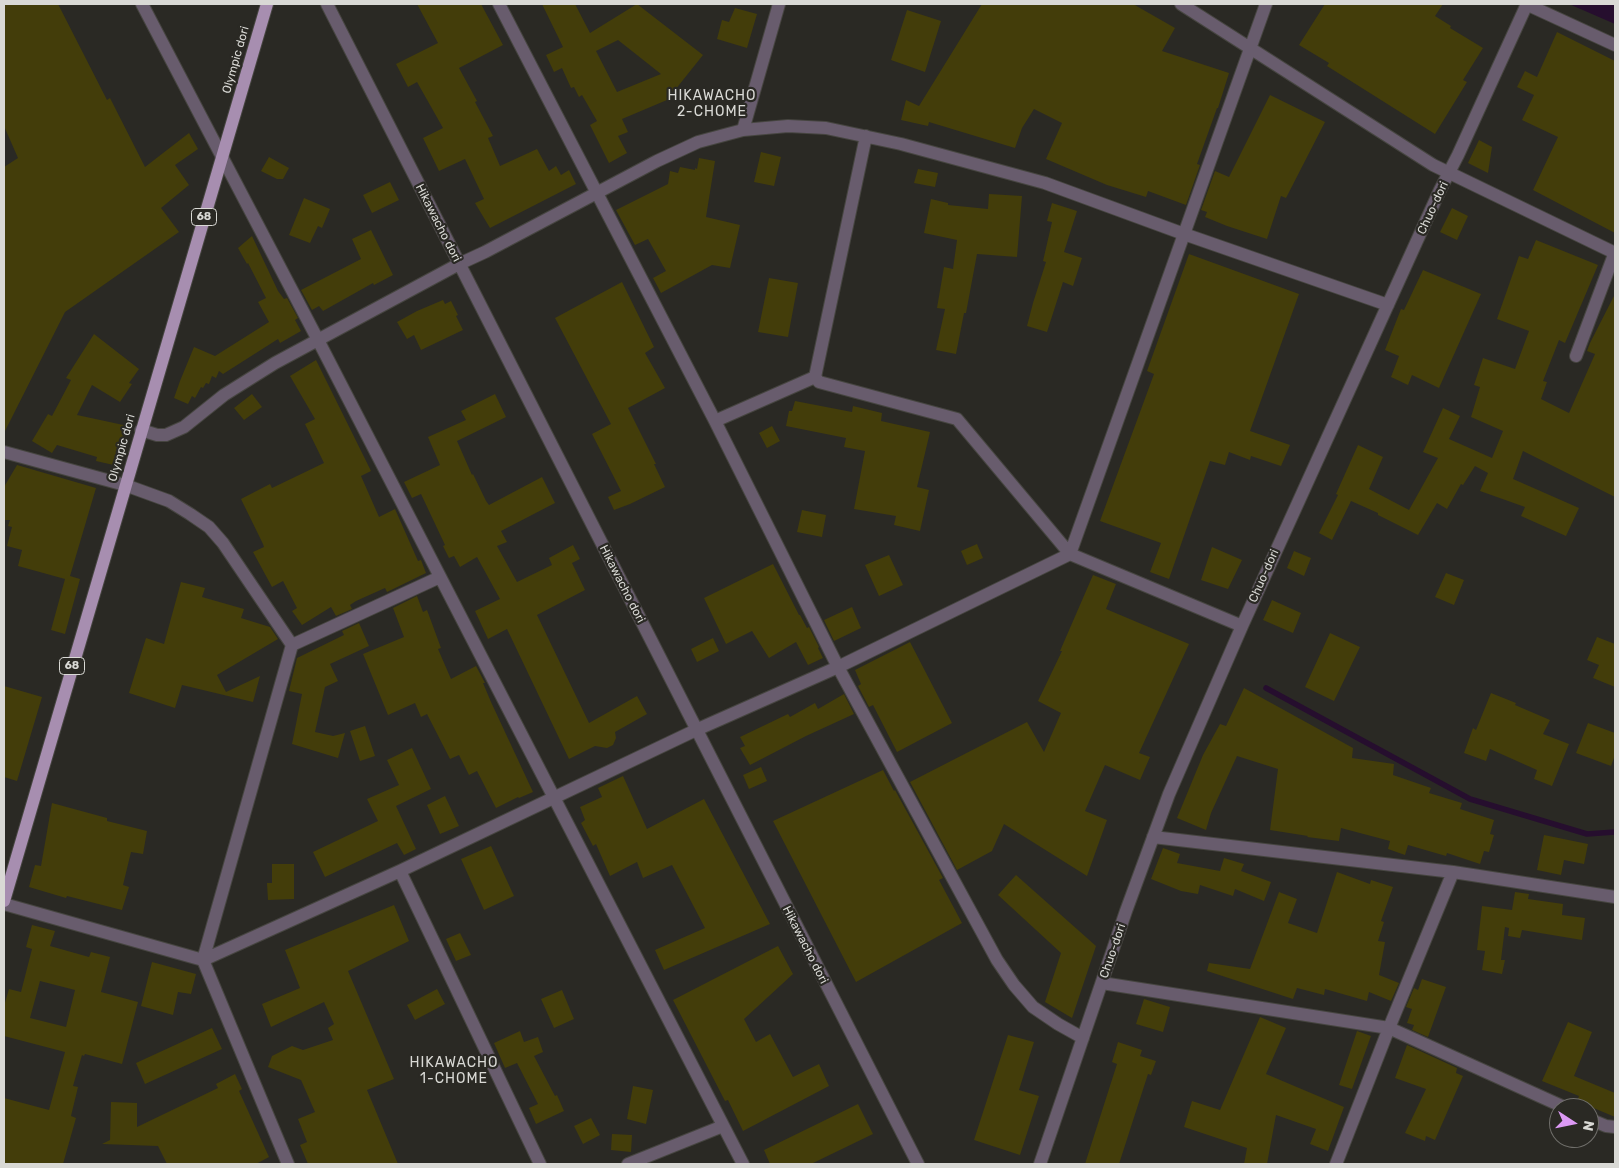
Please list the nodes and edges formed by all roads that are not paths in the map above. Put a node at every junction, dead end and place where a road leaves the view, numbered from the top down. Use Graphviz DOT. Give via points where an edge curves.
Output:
graph roads {
  1 [pos="142,4"];
  2 [pos="267,4"];
  3 [pos="327,4"];
  4 [pos="499,4"];
  5 [pos="780,4"];
  6 [pos="1181,4"];
  7 [pos="1266,4"];
  8 [pos="1527,4"];
  9 [pos="1615,44"];
  10 [pos="1250,48"];
  11 [pos="743,130"];
  12 [pos="866,136"];
  13 [pos="221,157"];
  14 [pos="1449,173"];
  15 [pos="597,193"];
  16 [pos="1184,234"];
  17 [pos="1615,253"];
  18 [pos="459,264"];
  19 [pos="1388,305"];
  20 [pos="318,340"];
  21 [pos="1576,356"];
  22 [pos="815,377"];
  23 [pos="715,421"];
  24 [pos="141,430"];
  25 [pos="4,452"];
  26 [pos="125,485"];
  27 [pos="1070,554"];
  28 [pos="440,577"];
  29 [pos="1242,626"];
  30 [pos="292,644"];
  31 [pos="838,667"];
  32 [pos="696,730"];
  33 [pos="554,797"];
  34 [pos="1153,837"];
  35 [pos="400,871"];
  36 [pos="1453,872"];
  37 [pos="1615,897"];
  38 [pos="4,903"];
  39 [pos="203,960"];
  40 [pos="1102,983"];
  41 [pos="1389,1028"];
  42 [pos="1083,1038"];
  43 [pos="1549,1100"];
  44 [pos="1599,1123"];
  45 [pos="723,1126"];
  46 [pos="1615,1128"];
  47 [pos="288,1164"];
  48 [pos="540,1164"];
  49 [pos="628,1164"];
  50 [pos="743,1164"];
  51 [pos="918,1164"];
  52 [pos="1040,1164"];
  53 [pos="1336,1164"];
  1 -- 13 [label="street"];
  2 -- 13 [label="main road, Olympic dori / 68"];
  3 -- 18 [label="street, Hikawacho dori"];
  4 -- 15 [label="street"];
  5 -- 11 [label="street"];
  6 -- 10 [label="street"];
  7 -- 10 [label="street"];
  8 -- 9 [label="street"];
  8 -- 14 [label="street, Chuo-dori"];
  10 -- 14 [label="street"];
  10 -- 16 [label="street"];
  11 -- 12 [label="street" via="788,126 826,128"];
  11 -- 15 [label="street" via="698,142"];
  12 -- 16 [label="street" via="1045,183"];
  12 -- 22 [label="street"];
  13 -- 20 [label="street"];
  13 -- 24 [label="main road, Olympic dori / 68"];
  14 -- 17 [label="street"];
  14 -- 19 [label="street, Chuo-dori"];
  15 -- 18 [label="street"];
  15 -- 23 [label="street"];
  16 -- 19 [label="street"];
  16 -- 27 [label="street"];
  17 -- 21 [label="street"];
  18 -- 20 [label="street"];
  18 -- 32 [label="street, Hikawacho dori"];
  19 -- 29 [label="street, Chuo-dori"];
  20 -- 24 [label="street" via="231,391 184,427 166,435"];
  20 -- 28 [label="street"];
  22 -- 23 [label="street"];
  22 -- 27 [label="street" via="819,382 956,418"];
  23 -- 31 [label="street"];
  24 -- 26 [label="main road, Olympic dori / 68"];
  25 -- 26 [label="street"];
  26 -- 30 [label="street" via="169,500 209,527"];
  26 -- 38 [label="main road, Olympic dori / 68"];
  27 -- 29 [label="street"];
  27 -- 31 [label="street"];
  28 -- 30 [label="street"];
  28 -- 33 [label="street"];
  29 -- 34 [label="street, Chuo-dori"];
  30 -- 39 [label="street"];
  31 -- 32 [label="street"];
  31 -- 42 [label="street" via="997,960 1033,1006"];
  32 -- 33 [label="street"];
  32 -- 51 [label="street, Hikawacho dori"];
  33 -- 35 [label="street"];
  33 -- 45 [label="street"];
  34 -- 36 [label="street"];
  34 -- 40 [label="street, Chuo-dori"];
  35 -- 39 [label="street"];
  35 -- 48 [label="street"];
  36 -- 37 [label="street"];
  36 -- 41 [label="street"];
  38 -- 39 [label="street"];
  39 -- 47 [label="street"];
  40 -- 41 [label="street"];
  40 -- 42 [label="street, Chuo-dori"];
  41 -- 43 [label="street"];
  41 -- 53 [label="street"];
  42 -- 52 [label="street, Chuo-dori"];
  44 -- 46 [label="street"];
  45 -- 49 [label="street"];
  45 -- 50 [label="street"];
}
